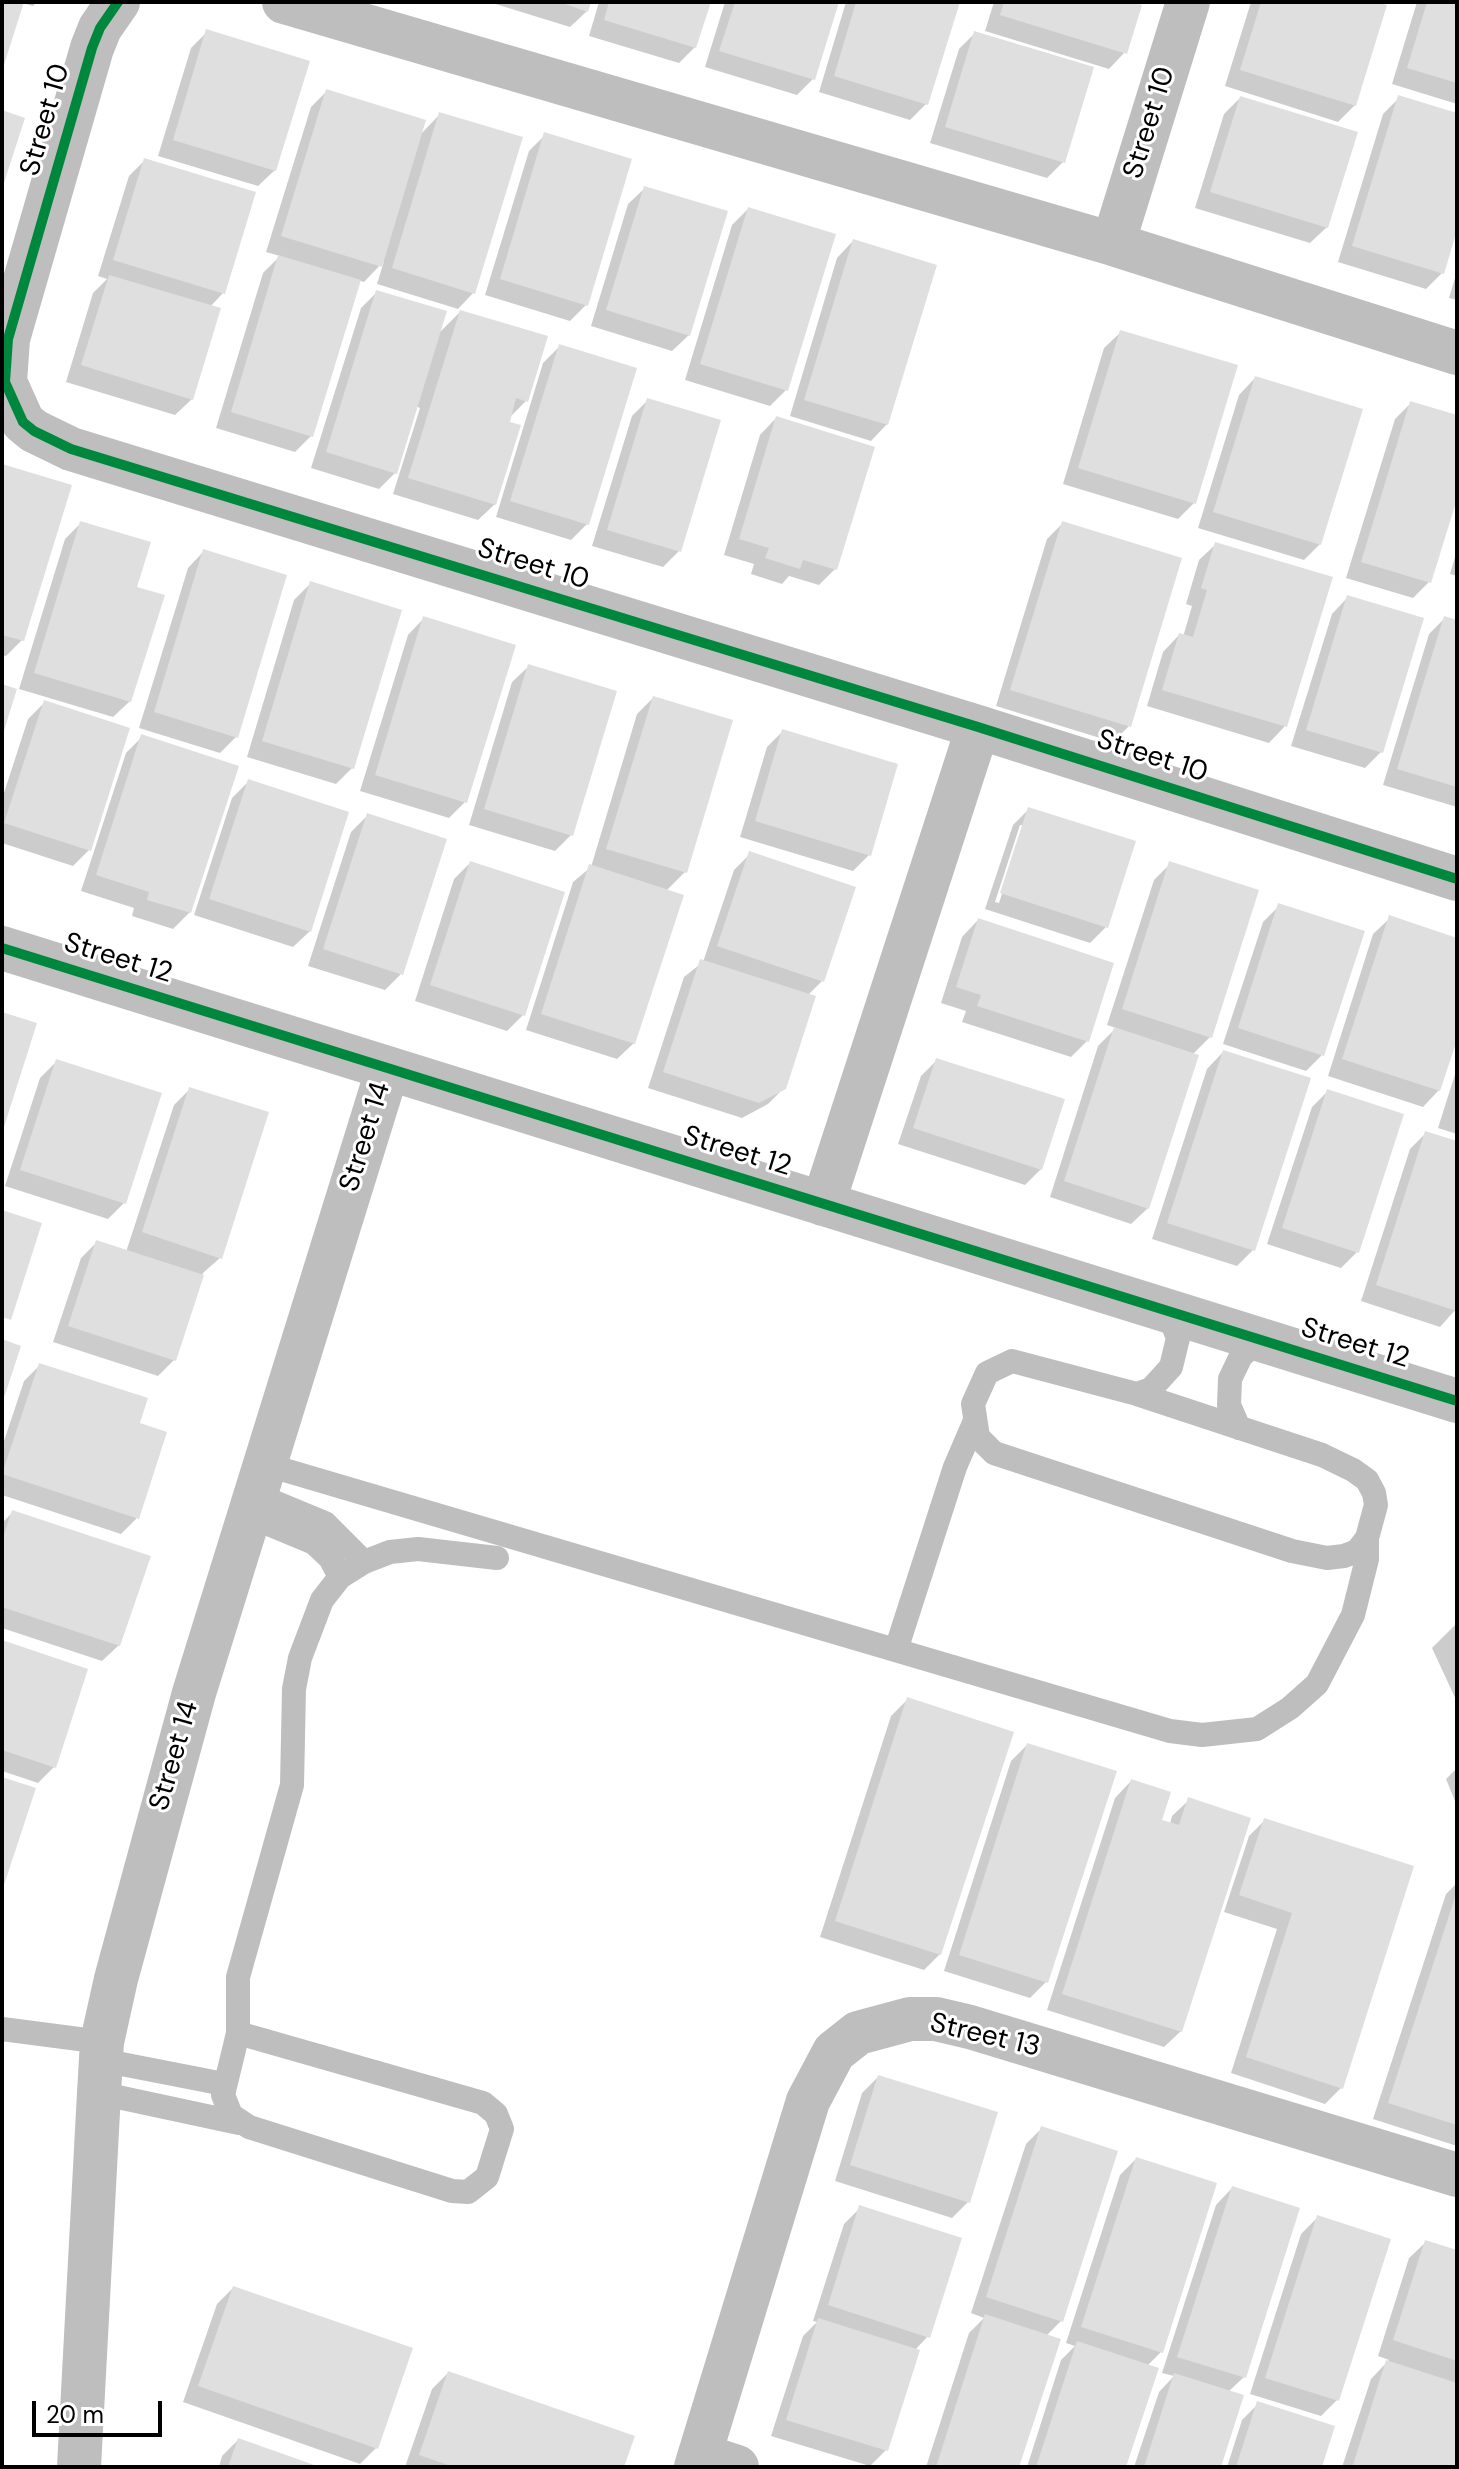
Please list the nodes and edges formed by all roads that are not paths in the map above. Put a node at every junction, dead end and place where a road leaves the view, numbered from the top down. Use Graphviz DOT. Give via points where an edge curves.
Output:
graph roads {
  1 [pos="118,2"];
  2 [pos="284,2"];
  3 [pos="1188,2"];
  4 [pos="1113,244"];
  5 [pos="1457,353"];
  6 [pos="978,727"];
  7 [pos="1457,879"];
  8 [pos="2,948"];
  9 [pos="388,1068"];
  10 [pos="823,1204"];
  11 [pos="1167,1310"];
  12 [pos="1260,1340"];
  13 [pos="1137,1394"];
  14 [pos="1457,1401"];
  15 [pos="974,1423"];
  16 [pos="1239,1428"];
  17 [pos="256,1492"];
  18 [pos="1367,1538"];
  19 [pos="497,1558"];
  20 [pos="364,1562"];
  21 [pos="340,1577"];
  22 [pos="896,1650"];
  23 [pos="2,2029"];
  24 [pos="238,2033"];
  25 [pos="101,2065"];
  26 [pos="224,2084"];
  27 [pos="239,2123"];
  28 [pos="1457,2175"];
  29 [pos="711,2463"];
  30 [pos="79,2467"];
  1 -- 6 [label="street, Street 10" via="92,48 8,339 5,382 23,422 71,449"];
  2 -- 4 [label="street"];
  3 -- 4 [label="street, Street 10"];
  4 -- 5 [label="street"];
  6 -- 7 [label="street, Street 10"];
  6 -- 10 [label="street"];
  8 -- 9 [label="street, Street 12"];
  9 -- 10 [label="street, Street 12"];
  9 -- 17 [label="street, Street 14"];
  10 -- 11 [label="street, Street 12"];
  11 -- 12 [label="street, Street 12"];
  11 -- 13 [label="lane" via="1178,1338 1171,1367 1151,1389"];
  12 -- 14 [label="street, Street 12"];
  12 -- 16 [label="lane" via="1241,1356 1230,1379 1229,1405"];
  13 -- 15 [label="lane" via="1012,1361 994,1367 981,1382 973,1404"];
  13 -- 16 [label="lane"];
  15 -- 18 [label="lane" via="986,1446 1001,1457 1292,1551 1344,1556 1357,1551"];
  15 -- 22 [label="lane"];
  16 -- 18 [label="lane" via="1322,1455 1367,1480 1376,1505"];
  17 -- 20 [label="lane" via="325,1523"];
  17 -- 21 [label="lane" via="330,1558"];
  17 -- 22 [label="lane"];
  17 -- 25 [label="street, Street 14" via="159,1812"];
  18 -- 22 [label="lane" via="1363,1584 1334,1656 1317,1684 1257,1729 1202,1735 1170,1731"];
  19 -- 20 [label="lane" via="418,1549"];
  20 -- 21 [label="lane"];
  21 -- 24 [label="lane" via="322,1600 300,1658 294,1689 292,1785 238,1977"];
  23 -- 25 [label="lane"];
  24 -- 26 [label="lane"];
  24 -- 27 [label="lane" via="483,2103 496,2114 502,2129 483,2184 460,2193"];
  25 -- 26 [label="lane"];
  25 -- 27 [label="lane"];
  25 -- 30 [label="street, Street 14"];
  26 -- 27 [label="lane" via="225,2106"];
  28 -- 29 [label="street, Street 13" via="970,2027 910,2019 858,2033 834,2052 808,2101"];
}
